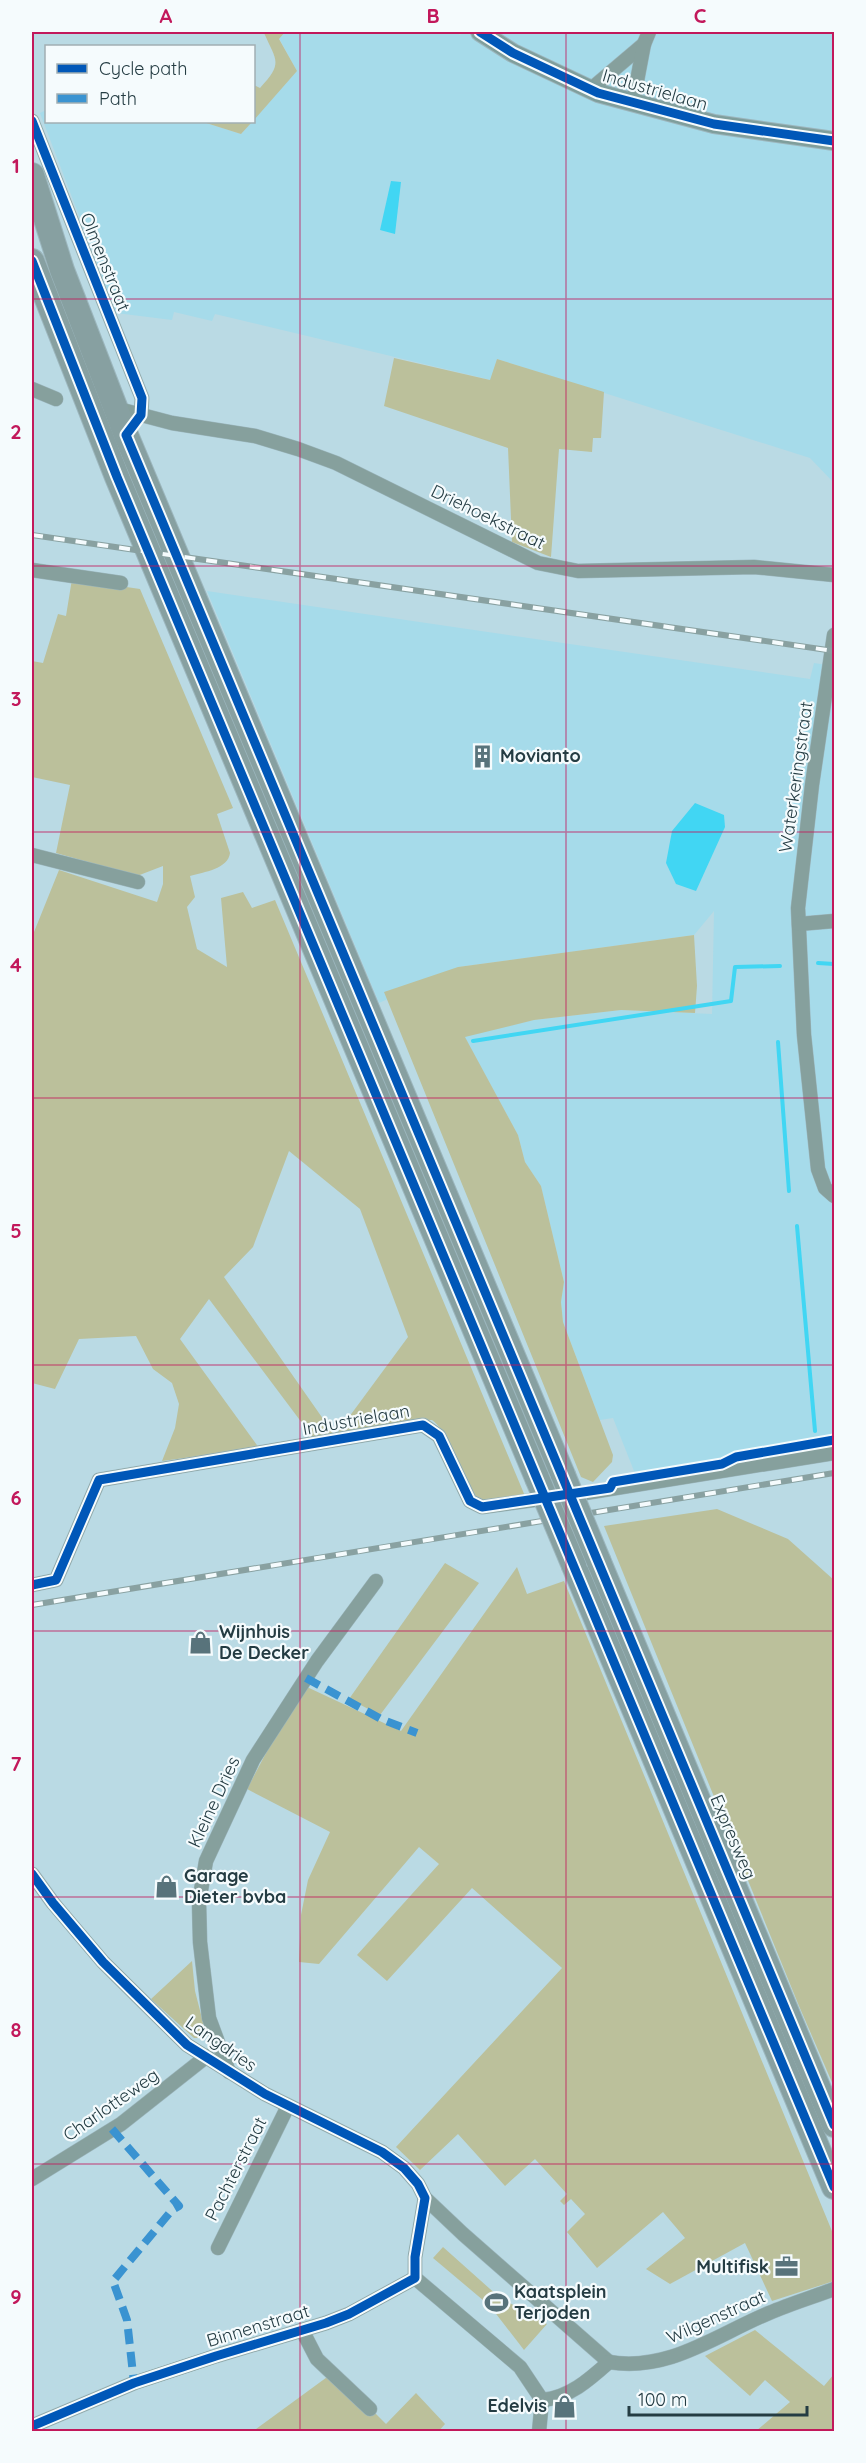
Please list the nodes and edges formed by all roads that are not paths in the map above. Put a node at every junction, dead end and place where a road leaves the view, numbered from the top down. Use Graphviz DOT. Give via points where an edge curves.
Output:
graph roads {
  1 [pos="480,32"];
  2 [pos="647,38"];
  3 [pos="591,89"];
  4 [pos="633,102"];
  5 [pos="32,121"];
  6 [pos="834,141"];
  7 [pos="32,175"];
  8 [pos="32,261"];
  9 [pos="32,389"];
  10 [pos="56,399"];
  11 [pos="115,408"];
  12 [pos="141,415"];
  13 [pos="126,435"];
  14 [pos="32,570"];
  15 [pos="834,574"];
  16 [pos="122,583"];
  17 [pos="834,635"];
  18 [pos="32,855"];
  19 [pos="138,882"];
  20 [pos="834,921"];
  21 [pos="799,924"];
  22 [pos="834,1196"];
  23 [pos="834,1453"];
  24 [pos="376,1581"];
  25 [pos="32,1585"];
  26 [pos="32,1874"];
  27 [pos="207,2056"];
  28 [pos="229,2072"];
  29 [pos="288,2106"];
  30 [pos="834,2125"];
  31 [pos="32,2179"];
  32 [pos="834,2187"];
  33 [pos="425,2198"];
  34 [pos="218,2248"];
  35 [pos="415,2278"];
  36 [pos="834,2289"];
  37 [pos="302,2330"];
  38 [pos="609,2362"];
  39 [pos="542,2400"];
  40 [pos="370,2409"];
  41 [pos="32,2427"];
  42 [pos="539,2432"];
  1 -- 3 [label="street, Industrielaan" via="513,53"];
  2 -- 3 [label="street, Industrielaan"];
  2 -- 4 [label="street"];
  3 -- 4 [label="street, Industrielaan"];
  4 -- 6 [label="street, Industrielaan" via="714,124"];
  5 -- 12 [label="street, Olmenstraat" via="142,398"];
  7 -- 11 [label="highway, Expresweg" via="62,270"];
  8 -- 32 [label="highway, bridge" via="117,477"];
  9 -- 10 [label="street"];
  11 -- 12 [label="street, Driehoekstraat"];
  11 -- 13 [label="highway, Expresweg"];
  12 -- 13 [label="street"];
  12 -- 15 [label="street, Driehoekstraat" via="255,436 336,463 538,563 578,571 754,567"];
  13 -- 30 [label="highway, Expresweg, bridge"];
  14 -- 16 [label="street"];
  17 -- 21 [label="street, Waterkeringstraat" via="812,785"];
  18 -- 19 [label="street"];
  20 -- 21 [label="street"];
  21 -- 22 [label="street, Waterkeringstraat" via="804,1035 818,1169 825,1188"];
  23 -- 25 [label="street, Industrielaan" via="482,1507 470,1501 438,1436 423,1425 99,1480 56,1580"];
  24 -- 28 [label="street, Kleine Dries" via="317,1661 253,1760 206,1862 199,1902 200,1942 209,2018"];
  26 -- 27 [label="street, Langdries" via="103,1962 187,2045"];
  27 -- 28 [label="street, Langdries"];
  27 -- 31 [label="street, Charlotteweg" via="121,2124"];
  28 -- 29 [label="street, Langdries"];
  29 -- 33 [label="street, Langdries" via="382,2152 404,2168"];
  29 -- 34 [label="street, Pachterstraat"];
  33 -- 35 [label="street"];
  33 -- 38 [label="street, Langdries"];
  35 -- 37 [label="street, Binnenstraat" via="349,2314"];
  35 -- 39 [label="street" via="520,2367"];
  36 -- 38 [label="street, Wilgenstraat" via="659,2361 630,2366"];
  37 -- 40 [label="street, Binnenstraat" via="317,2359"];
  37 -- 41 [label="street, Binnenstraat" via="134,2383"];
  38 -- 39 [label="street" via="574,2390"];
  39 -- 42 [label="street"];
}
